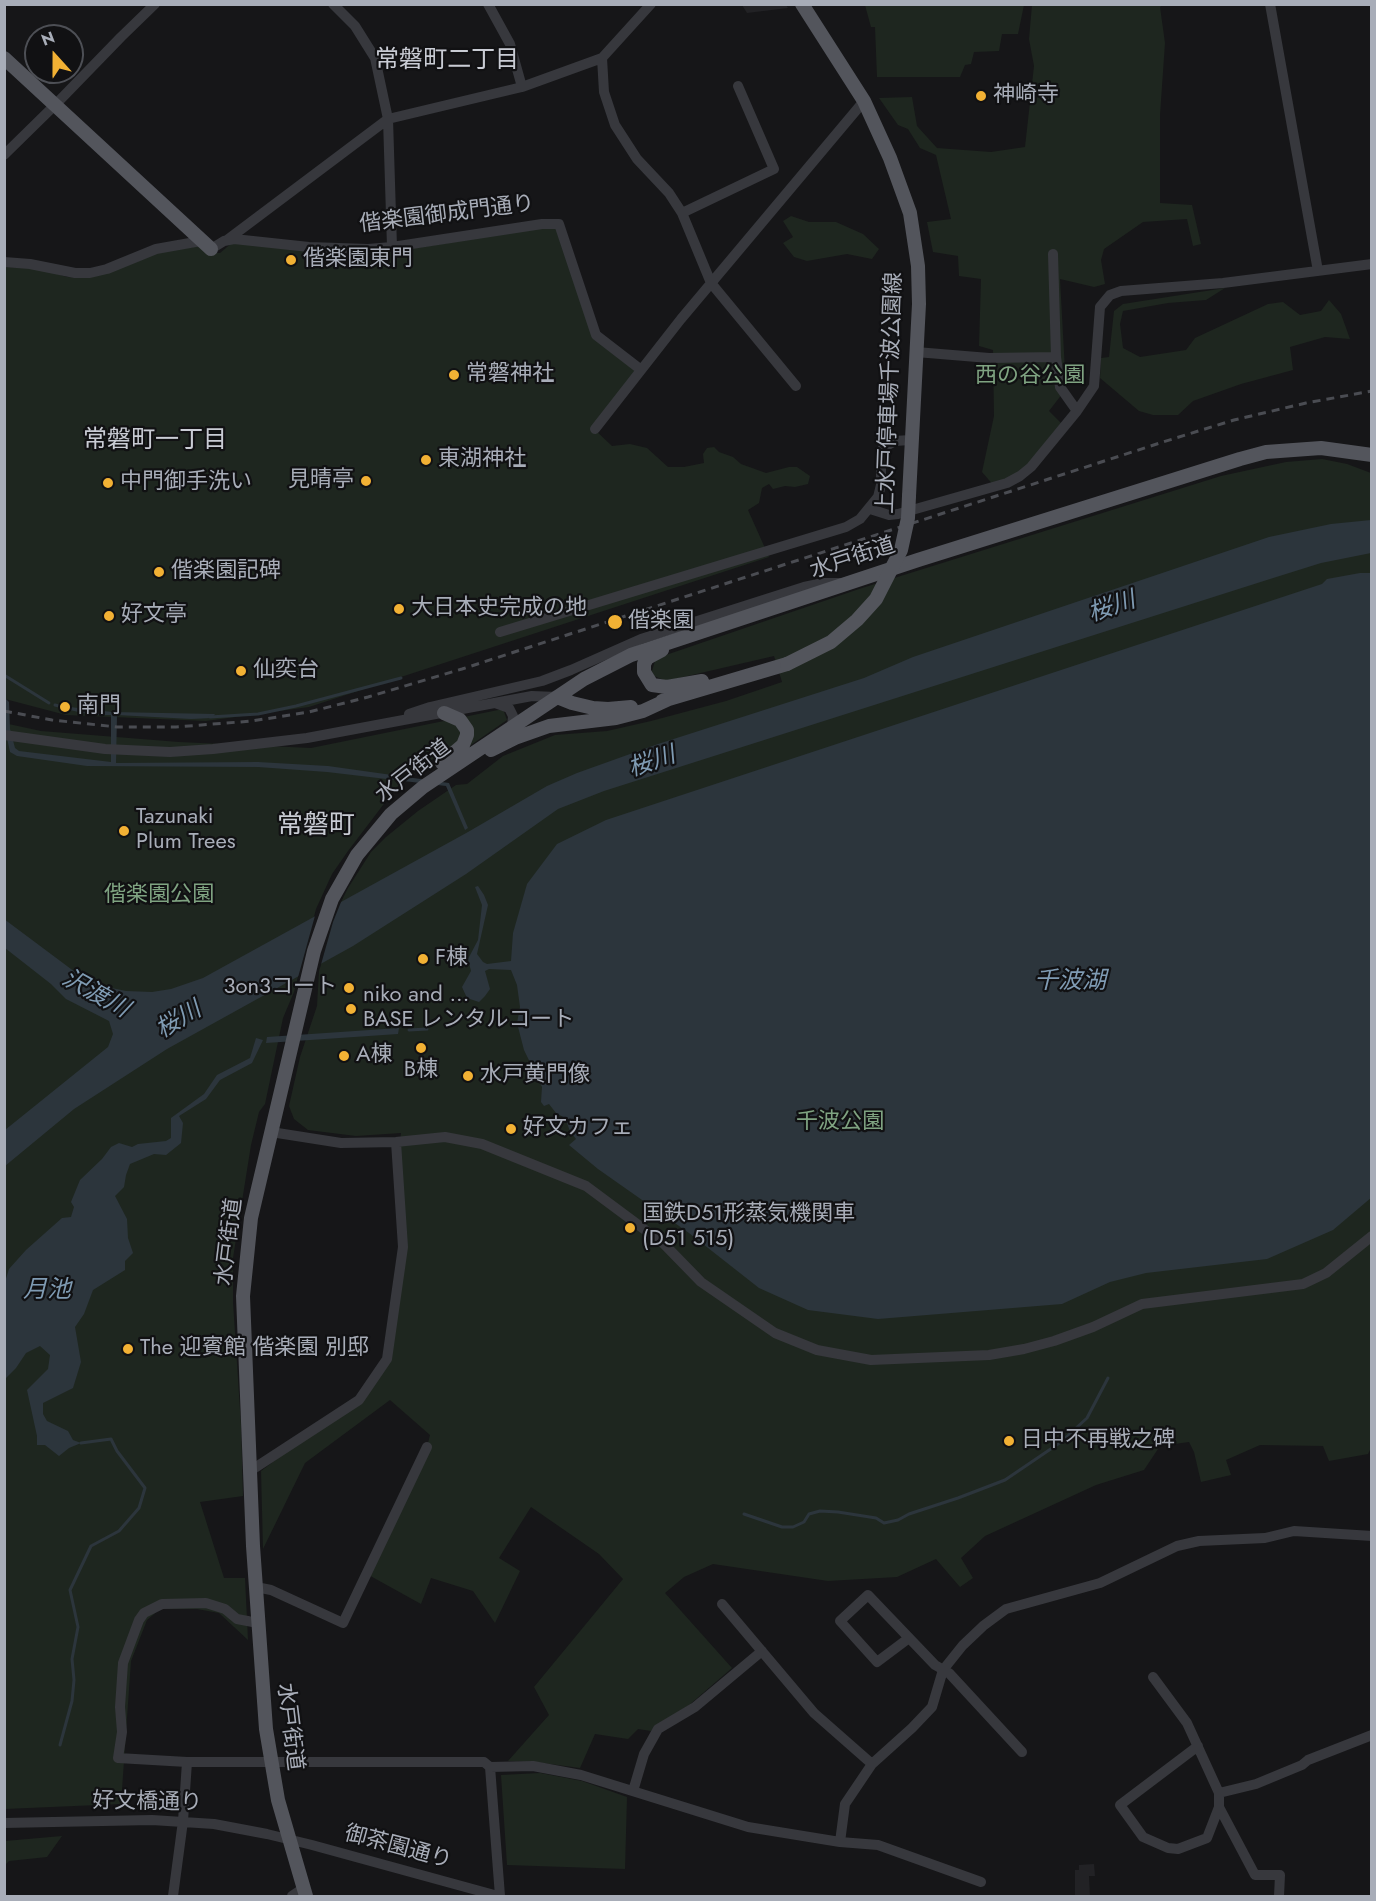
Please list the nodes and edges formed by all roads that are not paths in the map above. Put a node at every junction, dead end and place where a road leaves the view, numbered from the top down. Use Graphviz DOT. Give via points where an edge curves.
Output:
graph roads {
  1 [pos="155,4"];
  2 [pos="333,4"];
  3 [pos="488,4"];
  4 [pos="651,4"];
  5 [pos="802,4"];
  6 [pos="1270,4"];
  7 [pos="4,58"];
  8 [pos="602,58"];
  9 [pos="738,86"];
  10 [pos="522,87"];
  11 [pos="864,101"];
  12 [pos="56,104"];
  13 [pos="388,119"];
  14 [pos="4,154"];
  15 [pos="682,213"];
  16 [pos="224,242"];
  17 [pos="206,245"];
  18 [pos="393,247"];
  19 [pos="1053,254"];
  20 [pos="4,262"];
  21 [pos="1371,264"];
  22 [pos="1318,271"];
  23 [pos="711,283"];
  24 [pos="916,352"];
  25 [pos="1056,357"];
  26 [pos="640,369"];
  27 [pos="796,386"];
  28 [pos="1077,411"];
  29 [pos="595,429"];
  30 [pos="910,440"];
  31 [pos="1371,455"];
  32 [pos="870,508"];
  33 [pos="845,583"];
  34 [pos="500,632"];
  35 [pos="690,634"];
  36 [pos="729,681"];
  37 [pos="557,697"];
  38 [pos="669,699"];
  39 [pos="492,703"];
  40 [pos="444,713"];
  41 [pos="377,725"];
  42 [pos="512,727"];
  43 [pos="4,735"];
  44 [pos="405,800"];
  45 [pos="391,813"];
  46 [pos="271,1132"];
  47 [pos="396,1142"];
  48 [pos="1371,1236"];
  49 [pos="426,1447"];
  50 [pos="250,1470"];
  51 [pos="1371,1536"];
  52 [pos="256,1587"];
  53 [pos="722,1604"];
  54 [pos="258,1623"];
  55 [pos="909,1638"];
  56 [pos="762,1651"];
  57 [pos="943,1670"];
  58 [pos="1153,1677"];
  59 [pos="1371,1735"];
  60 [pos="1198,1746"];
  61 [pos="1022,1752"];
  62 [pos="270,1761"];
  63 [pos="187,1762"];
  64 [pos="872,1764"];
  65 [pos="490,1767"];
  66 [pos="633,1791"];
  67 [pos="1219,1793"];
  68 [pos="1219,1807"];
  69 [pos="183,1821"];
  70 [pos="4,1823"];
  71 [pos="288,1839"];
  72 [pos="840,1842"];
  73 [pos="981,1882"];
  74 [pos="305,1892"];
  75 [pos="173,1896"];
  76 [pos="292,1896"];
  77 [pos="499,1896"];
  78 [pos="1279,1896"];
  1 -- 12 [label="street"];
  2 -- 13 [label="street" via="356,26 375,58"];
  3 -- 10 [label="street" via="510,44"];
  4 -- 8 [label="street"];
  5 -- 11 [label="main road, 上水戸停車場千波公園線"];
  6 -- 22 [label="street"];
  7 -- 12 [label="main road"];
  8 -- 10 [label="street"];
  8 -- 15 [label="street" via="604,92 615,125 637,159"];
  9 -- 15 [label="street" via="774,169"];
  10 -- 13 [label="street"];
  11 -- 23 [label="street"];
  11 -- 24 [label="main road, 上水戸停車場千波公園線" via="910,213 918,280"];
  12 -- 14 [label="street"];
  12 -- 17 [label="main road"];
  13 -- 16 [label="street"];
  13 -- 18 [label="street"];
  15 -- 23 [label="street"];
  16 -- 17 [label="street, 偕楽園御成門通り"];
  16 -- 18 [label="street, 偕楽園御成門通り" via="241,239 309,247"];
  17 -- 20 [label="street, 偕楽園御成門通り" via="156,249 90,273"];
  18 -- 26 [label="street, 偕楽園御成門通り" via="559,224 596,335"];
  19 -- 25 [label="street"];
  21 -- 22 [label="street"];
  22 -- 28 [label="street" via="1110,295 1100,307 1094,386"];
  23 -- 26 [label="street"];
  23 -- 27 [label="street"];
  24 -- 25 [label="street" via="989,358"];
  24 -- 30 [label="main road, 上水戸停車場千波公園線"];
  25 -- 28 [label="street" via="1060,387"];
  26 -- 29 [label="street"];
  28 -- 32 [label="street" via="1031,466 1007,483 898,514"];
  30 -- 32 [label="street" via="895,441 883,448 881,485"];
  30 -- 36 [label="main road, 上水戸停車場千波公園線, bridge" via="906,528 901,550 876,599 831,642 787,664"];
  31 -- 33 [label="main road, 水戸街道" via="1322,448 1266,452"];
  32 -- 34 [label="street" via="861,519 846,527"];
  33 -- 35 [label="main road, 水戸街道"];
  33 -- 41 [label="street" via="823,583 755,602 641,639 556,676 430,707"];
  35 -- 36 [label="main road" via="647,658 644,664 652,685 667,687 711,678"];
  35 -- 37 [label="main road, 水戸街道" via="614,663"];
  36 -- 38 [label="main road, 上水戸停車場千波公園線"];
  37 -- 38 [label="main road, 上水戸停車場千波公園線" via="608,709"];
  37 -- 39 [label="street" via="532,696"];
  37 -- 42 [label="main road, 水戸街道"];
  38 -- 45 [label="main road" via="634,714 564,723 522,735 491,750 416,802"];
  39 -- 40 [label="street"];
  39 -- 42 [label="street" via="508,708 513,716"];
  40 -- 41 [label="street"];
  40 -- 44 [label="main road" via="460,720 466,740 451,757 416,783"];
  41 -- 43 [label="street" via="266,744 170,752 105,749"];
  42 -- 44 [label="main road, 水戸街道"];
  44 -- 45 [label="main road, 水戸街道"];
  45 -- 46 [label="main road, 水戸街道" via="357,855 319,932"];
  46 -- 47 [label="street" via="341,1143"];
  46 -- 50 [label="main road, 水戸街道" via="251,1218 244,1286"];
  47 -- 48 [label="street" via="445,1137 482,1144 586,1186 664,1244 701,1282 775,1333 817,1350 871,1360 1024,1349 1093,1327 1142,1304 1304,1284 1326,1273"];
  47 -- 50 [label="street" via="403,1247 387,1359 359,1400"];
  49 -- 52 [label="street" via="343,1623"];
  50 -- 52 [label="main road, 水戸街道"];
  51 -- 57 [label="street" via="1294,1531 1265,1538 1177,1546 1100,1583 1006,1609 963,1645"];
  52 -- 54 [label="main road, 水戸街道"];
  53 -- 56 [label="street"];
  54 -- 62 [label="main road, 水戸街道"];
  54 -- 63 [label="street" via="237,1619 225,1609 206,1603 162,1604 139,1620 123,1663 118,1758"];
  55 -- 55 [label="street" via="868,1595 840,1621 876,1662"];
  55 -- 57 [label="street"];
  56 -- 64 [label="street" via="814,1713"];
  56 -- 66 [label="street" via="695,1707 658,1730 644,1754"];
  57 -- 61 [label="street"];
  57 -- 64 [label="street" via="932,1707"];
  58 -- 60 [label="street" via="1187,1723"];
  59 -- 67 [label="street" via="1256,1784"];
  60 -- 67 [label="street"];
  60 -- 68 [label="street" via="1120,1805 1143,1837 1178,1849 1207,1838"];
  62 -- 63 [label="street"];
  62 -- 65 [label="street" via="484,1762"];
  62 -- 71 [label="main road, 水戸街道"];
  63 -- 69 [label="street"];
  64 -- 72 [label="street" via="845,1804"];
  65 -- 66 [label="street" via="533,1767 581,1775"];
  65 -- 77 [label="street"];
  66 -- 72 [label="street" via="748,1827"];
  67 -- 68 [label="street"];
  68 -- 78 [label="street" via="1255,1875 1280,1875"];
  69 -- 70 [label="street, 好文橋通り"];
  69 -- 71 [label="street, 好文橋通り"];
  69 -- 75 [label="street"];
  71 -- 74 [label="main road, 水戸街道"];
  71 -- 77 [label="street, 御茶園通り"];
  72 -- 73 [label="street" via="878,1845"];
  74 -- 76 [label="street"];
}
